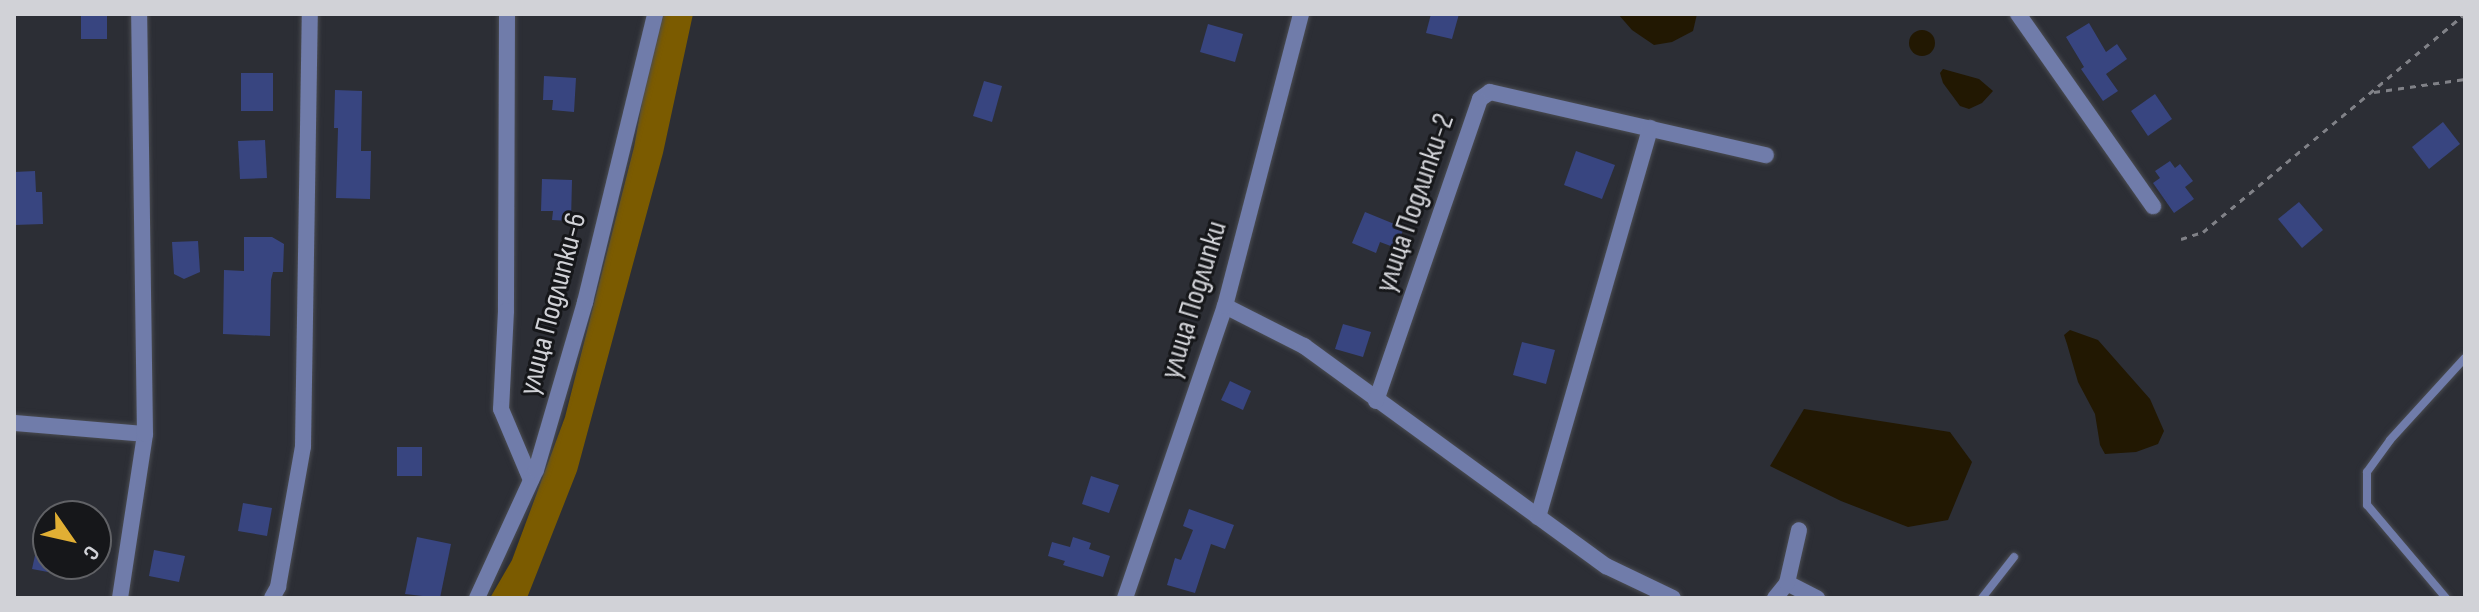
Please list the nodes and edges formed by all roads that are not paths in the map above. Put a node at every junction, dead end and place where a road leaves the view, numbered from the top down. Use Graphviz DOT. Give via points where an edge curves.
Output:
graph roads {
  1 [pos="139,14"];
  2 [pos="310,14"];
  3 [pos="507,14"];
  4 [pos="655,14"];
  5 [pos="1301,14"];
  6 [pos="2018,14"];
  7 [pos="1650,128"];
  8 [pos="1766,155"];
  9 [pos="2153,206"];
  10 [pos="1225,306"];
  11 [pos="2465,358"];
  12 [pos="1376,401"];
  13 [pos="14,423"];
  14 [pos="145,434"];
  15 [pos="531,480"];
  16 [pos="1538,517"];
  17 [pos="1799,530"];
  18 [pos="2014,557"];
  19 [pos="1787,583"];
  20 [pos="120,598"];
  21 [pos="272,598"];
  22 [pos="477,598"];
  23 [pos="1125,598"];
  24 [pos="1673,598"];
  25 [pos="1775,598"];
  26 [pos="1817,598"];
  27 [pos="1982,598"];
  28 [pos="2446,598"];
  1 -- 14 [label="street"];
  2 -- 21 [label="street" via="303,446"];
  3 -- 15 [label="street" via="501,409"];
  4 -- 15 [label="street, улица Подлипки-6" via="585,302"];
  5 -- 10 [label="street, улица Подлипки"];
  6 -- 9 [label="street"];
  7 -- 8 [label="street, улица Подлипки-2"];
  7 -- 12 [label="street, улица Подлипки-2" via="1490,92 1480,99"];
  7 -- 16 [label="street"];
  10 -- 12 [label="street" via="1304,346"];
  10 -- 23 [label="street, улица Подлипки"];
  11 -- 28 [label="lane" via="2367,472 2367,505"];
  12 -- 16 [label="street"];
  13 -- 14 [label="street"];
  14 -- 20 [label="street"];
  15 -- 22 [label="street, улица Подлипки-6"];
  16 -- 24 [label="street" via="1606,566"];
  17 -- 19 [label="street"];
  18 -- 27 [label="lane"];
  19 -- 25 [label="street"];
  19 -- 26 [label="street"];
}
